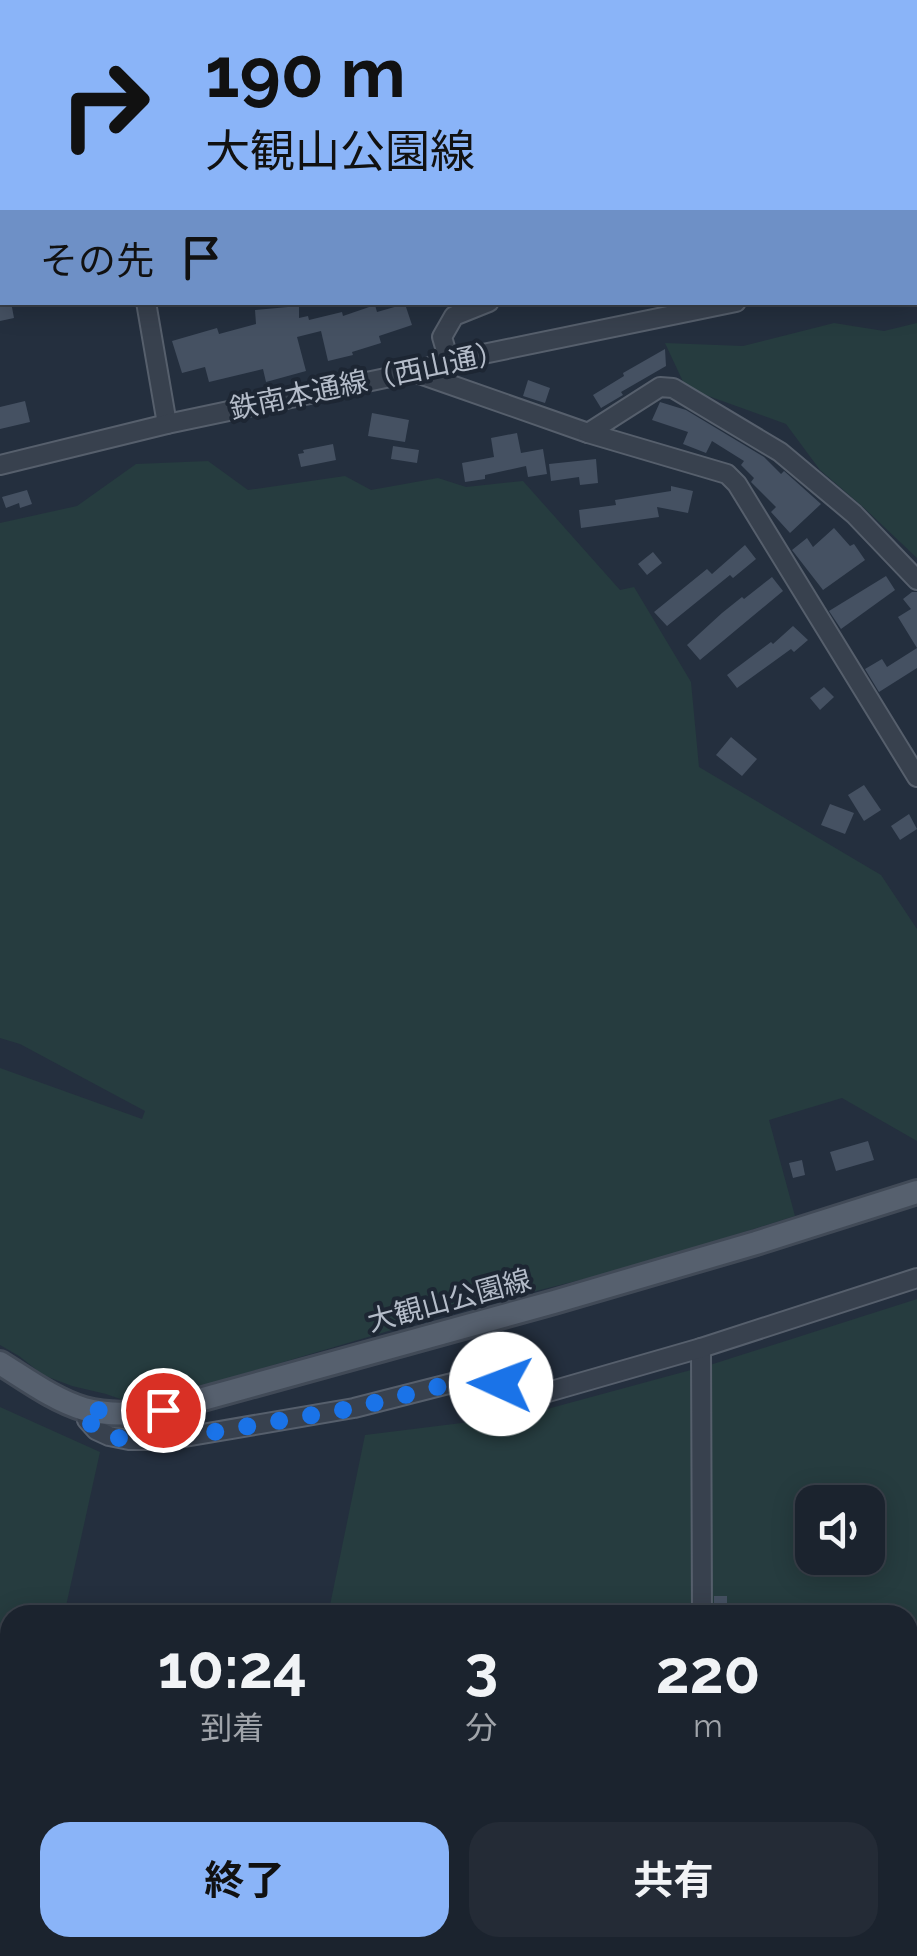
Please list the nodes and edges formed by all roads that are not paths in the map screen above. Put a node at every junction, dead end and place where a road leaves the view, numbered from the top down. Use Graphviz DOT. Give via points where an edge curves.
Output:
graph roads {
  1 [pos="147,305"];
  2 [pos="482,305"];
  3 [pos="721,305"];
  4 [pos="448,361"];
  5 [pos="414,372"];
  6 [pos="167,424"];
  7 [pos="588,433"];
  8 [pos="0,465"];
  9 [pos="917,580"];
  10 [pos="917,777"];
  11 [pos="917,1192"];
  12 [pos="917,1278"];
  13 [pos="701,1348"];
  14 [pos="0,1363"];
  15 [pos="84,1408"];
  16 [pos="702,1605"];
  1 -- 6 [label="street"];
  2 -- 4 [label="street" via="454,316 442,338"];
  3 -- 4 [label="street, 鉄南本通線（西山通）"];
  4 -- 5 [label="street, 鉄南本通線（西山通）"];
  5 -- 6 [label="street, 鉄南本通線（西山通）"];
  5 -- 7 [label="street"];
  6 -- 8 [label="street, 鉄南本通線（西山通）"];
  7 -- 9 [label="street" via="660,388 673,388 780,452 854,514"];
  7 -- 10 [label="street" via="726,474 738,484"];
  11 -- 15 [label="main road, 大観山公園線" via="163,1410 122,1414"];
  12 -- 13 [label="street"];
  13 -- 15 [label="street" via="548,1392 468,1379 354,1408 167,1440 109,1436 96,1430"];
  13 -- 16 [label="street"];
  14 -- 15 [label="main road, 大観山公園線"];
}
